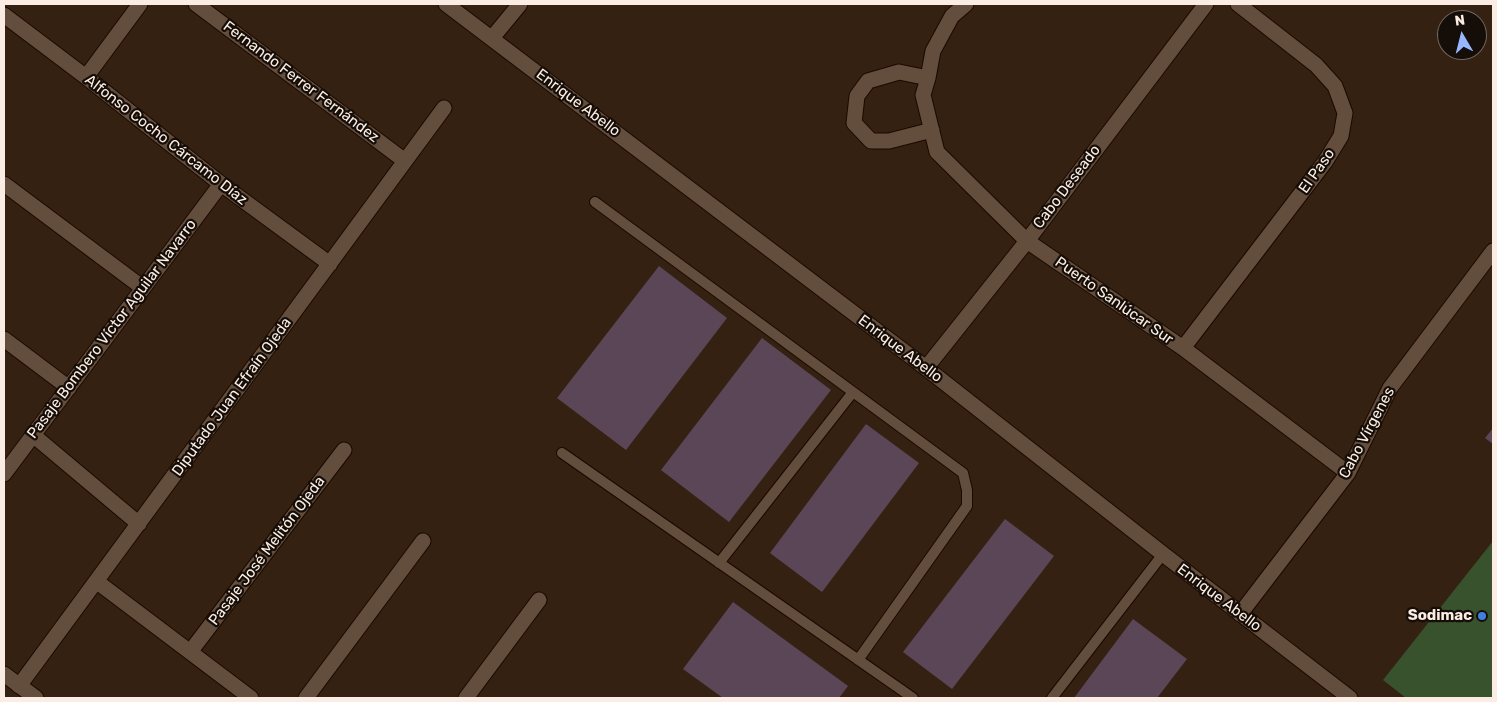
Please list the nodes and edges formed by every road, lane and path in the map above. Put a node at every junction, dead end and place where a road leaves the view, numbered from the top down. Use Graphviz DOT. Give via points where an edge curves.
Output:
graph roads {
  1 [pos="140,4"];
  2 [pos="196,4"];
  3 [pos="446,4"];
  4 [pos="520,4"];
  5 [pos="966,4"];
  6 [pos="1206,4"];
  7 [pos="1238,4"];
  8 [pos="4,14"];
  9 [pos="492,38"];
  10 [pos="86,77"];
  11 [pos="928,78"];
  12 [pos="444,108"];
  13 [pos="932,130"];
  14 [pos="405,161"];
  15 [pos="4,184"];
  16 [pos="221,184"];
  17 [pos="595,202"];
  18 [pos="1027,241"];
  19 [pos="1493,251"];
  20 [pos="330,264"];
  21 [pos="143,288"];
  22 [pos="4,339"];
  23 [pos="1183,348"];
  24 [pos="926,368"];
  25 [pos="69,388"];
  26 [pos="853,392"];
  27 [pos="33,435"];
  28 [pos="344,450"];
  29 [pos="562,453"];
  30 [pos="1348,473"];
  31 [pos="4,474"];
  32 [pos="139,524"];
  33 [pos="423,541"];
  34 [pos="1163,554"];
  35 [pos="719,563"];
  36 [pos="96,581"];
  37 [pos="539,600"];
  38 [pos="1240,614"];
  39 [pos="190,652"];
  40 [pos="858,660"];
  41 [pos="4,674"];
  42 [pos="20,686"];
  43 [pos="36,698"];
  44 [pos="251,698"];
  45 [pos="306,698"];
  46 [pos="466,698"];
  47 [pos="913,698"];
  48 [pos="1052,698"];
  49 [pos="1350,698"];
  1 -- 10 [label="street"];
  2 -- 14 [label="street, Fernando Ferrer Fernández"];
  3 -- 9 [label="street, Enrique Abello"];
  4 -- 9 [label="street"];
  5 -- 11 [label="street" via="952,16 933,51"];
  6 -- 18 [label="street, Cabo Deseado"];
  7 -- 23 [label="street, El Paso" via="1316,65 1335,86 1345,112 1341,136 1325,162"];
  8 -- 10 [label="street, Alfonso Cocho Cárcamo Díaz"];
  9 -- 24 [label="street, Enrique Abello"];
  10 -- 16 [label="street, Alfonso Cocho Cárcamo Díaz"];
  11 -- 13 [label="street, Puerto Sanlúcar Sur" via="923,95"];
  11 -- 13 [label="street" via="899,72 868,81 857,96 854,123 872,141 888,141"];
  12 -- 14 [label="street, Diputado Juan Efraín Ojeda"];
  13 -- 18 [label="street, Puerto Sanlúcar Sur" via="937,152"];
  14 -- 20 [label="street, Diputado Juan Efraín Ojeda"];
  15 -- 21 [label="street"];
  16 -- 20 [label="street, Alfonso Cocho Cárcamo Díaz"];
  16 -- 21 [label="street, Pasaje Bombero Víctor Aguilar Navarro"];
  17 -- 26 [label="lane"];
  18 -- 23 [label="street, Puerto Sanlúcar Sur"];
  18 -- 24 [label="street, Cabo Deseado"];
  19 -- 30 [label="street, Cabo Vírgenes" via="1390,388"];
  20 -- 32 [label="street, Diputado Juan Efraín Ojeda"];
  21 -- 25 [label="street, Pasaje Bombero Víctor Aguilar Navarro"];
  22 -- 25 [label="street"];
  23 -- 30 [label="street, Puerto Sanlúcar Sur"];
  24 -- 34 [label="street, Enrique Abello"];
  25 -- 27 [label="street, Pasaje Bombero Víctor Aguilar Navarro"];
  26 -- 35 [label="lane"];
  26 -- 40 [label="lane" via="963,473 967,490 967,506"];
  27 -- 31 [label="street, Pasaje Bombero Víctor Aguilar Navarro"];
  27 -- 32 [label="street"];
  28 -- 39 [label="street, Pasaje José Melitón Ojeda"];
  29 -- 35 [label="lane"];
  30 -- 38 [label="street, Cabo Vírgenes"];
  32 -- 36 [label="street, Diputado Juan Efraín Ojeda"];
  33 -- 45 [label="street"];
  34 -- 38 [label="street, Enrique Abello"];
  34 -- 48 [label="lane"];
  35 -- 40 [label="lane"];
  36 -- 39 [label="street"];
  36 -- 42 [label="street, Diputado Juan Efraín Ojeda"];
  37 -- 46 [label="street"];
  38 -- 49 [label="street, Enrique Abello"];
  39 -- 44 [label="street"];
  40 -- 47 [label="lane"];
  41 -- 42 [label="street"];
  42 -- 43 [label="street"];
}
